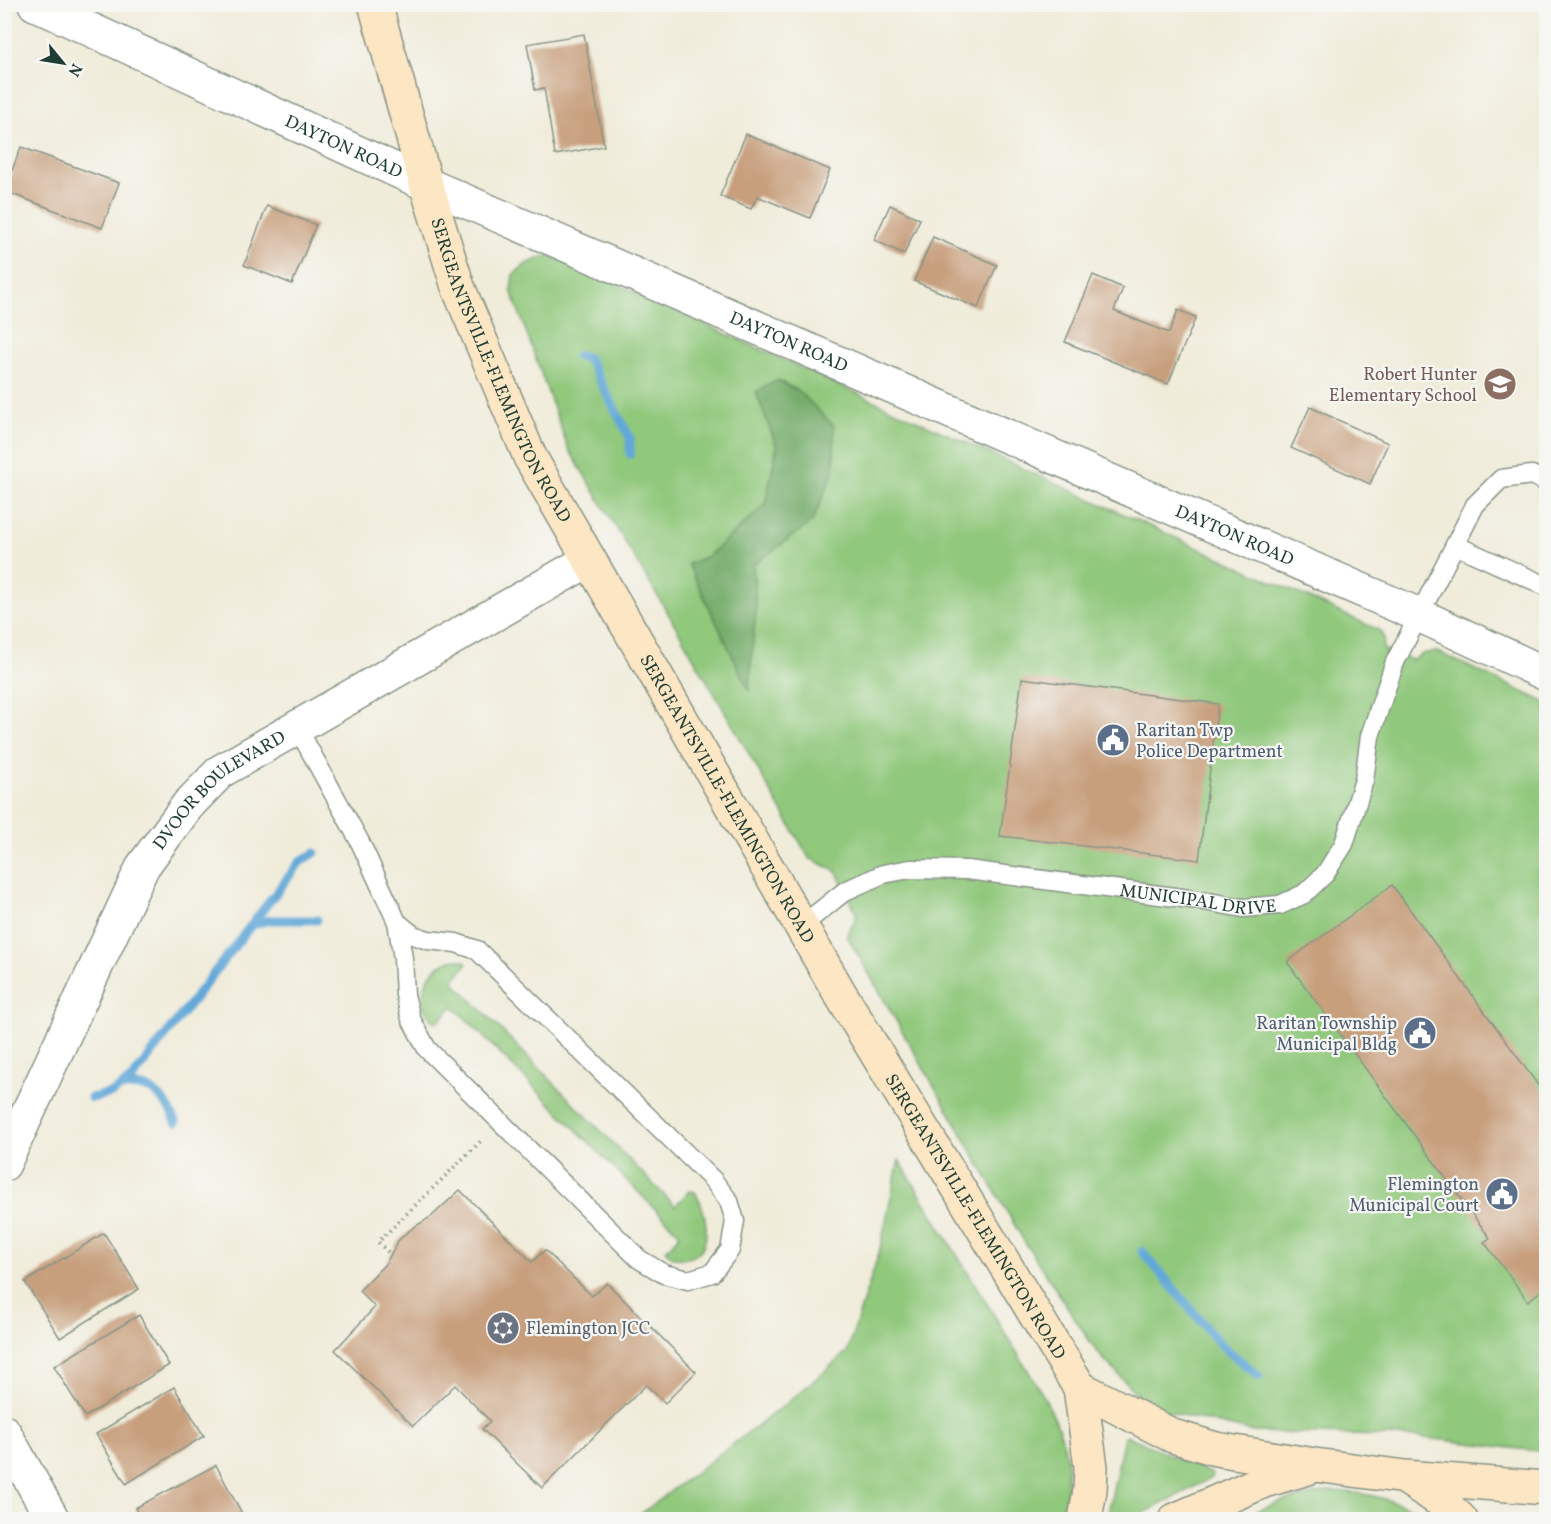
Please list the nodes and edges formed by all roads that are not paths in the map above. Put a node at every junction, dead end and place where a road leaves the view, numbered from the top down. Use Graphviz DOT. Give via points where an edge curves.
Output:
graph roads {
  1 [pos="35,4"];
  2 [pos="375,4"];
  3 [pos="426,184"];
  4 [pos="1546,483"];
  5 [pos="1455,545"];
  6 [pos="589,560"];
  7 [pos="1546,586"];
  8 [pos="1419,615"];
  9 [pos="1546,674"];
  10 [pos="297,727"];
  11 [pos="397,922"];
  12 [pos="800,927"];
  13 [pos="4,1164"];
  14 [pos="1080,1388"];
  15 [pos="4,1431"];
  16 [pos="1315,1465"];
  17 [pos="1405,1477"];
  18 [pos="1546,1488"];
  19 [pos="53,1520"];
  20 [pos="1085,1520"];
  21 [pos="1175,1520"];
  22 [pos="1461,1520"];
  1 -- 3 [label="street, DAYTON ROAD"];
  2 -- 3 [label="main road, SERGEANTSVILLE-FLEMINGTON ROAD"];
  3 -- 6 [label="main road, SERGEANTSVILLE-FLEMINGTON ROAD" via="458,287 530,457"];
  3 -- 8 [label="street, DAYTON ROAD"];
  4 -- 5 [label="lane, MUNICIPAL DRIVE" via="1532,475 1501,479 1475,505"];
  5 -- 7 [label="lane"];
  5 -- 8 [label="lane, MUNICIPAL DRIVE"];
  6 -- 10 [label="street, DVOOR BOULEVARD"];
  6 -- 12 [label="main road, SERGEANTSVILLE-FLEMINGTON ROAD"];
  8 -- 9 [label="street, DAYTON ROAD"];
  8 -- 12 [label="lane, MUNICIPAL DRIVE" via="1395,662 1370,736 1364,780 1344,844 1325,874 1304,894 1280,905 1243,908 968,870 910,869 883,874 845,891"];
  10 -- 11 [label="lane" via="360,842"];
  10 -- 13 [label="street, DVOOR BOULEVARD" via="221,771 188,805 143,866"];
  11 -- 11 [label="lane" via="405,995 411,1019 427,1048 639,1259 664,1274 688,1280 712,1273 730,1250 735,1221 729,1201 713,1180 477,950 412,935"];
  12 -- 14 [label="main road, SERGEANTSVILLE-FLEMINGTON ROAD"];
  14 -- 16 [label="main road" via="1194,1443"];
  14 -- 20 [label="main road, SERGEANTSVILLE-FLEMINGTON ROAD" via="1091,1467"];
  15 -- 19 [label="street"];
  16 -- 17 [label="main road"];
  16 -- 21 [label="main road" via="1264,1481"];
  17 -- 18 [label="main road"];
  17 -- 22 [label="main road"];
}
